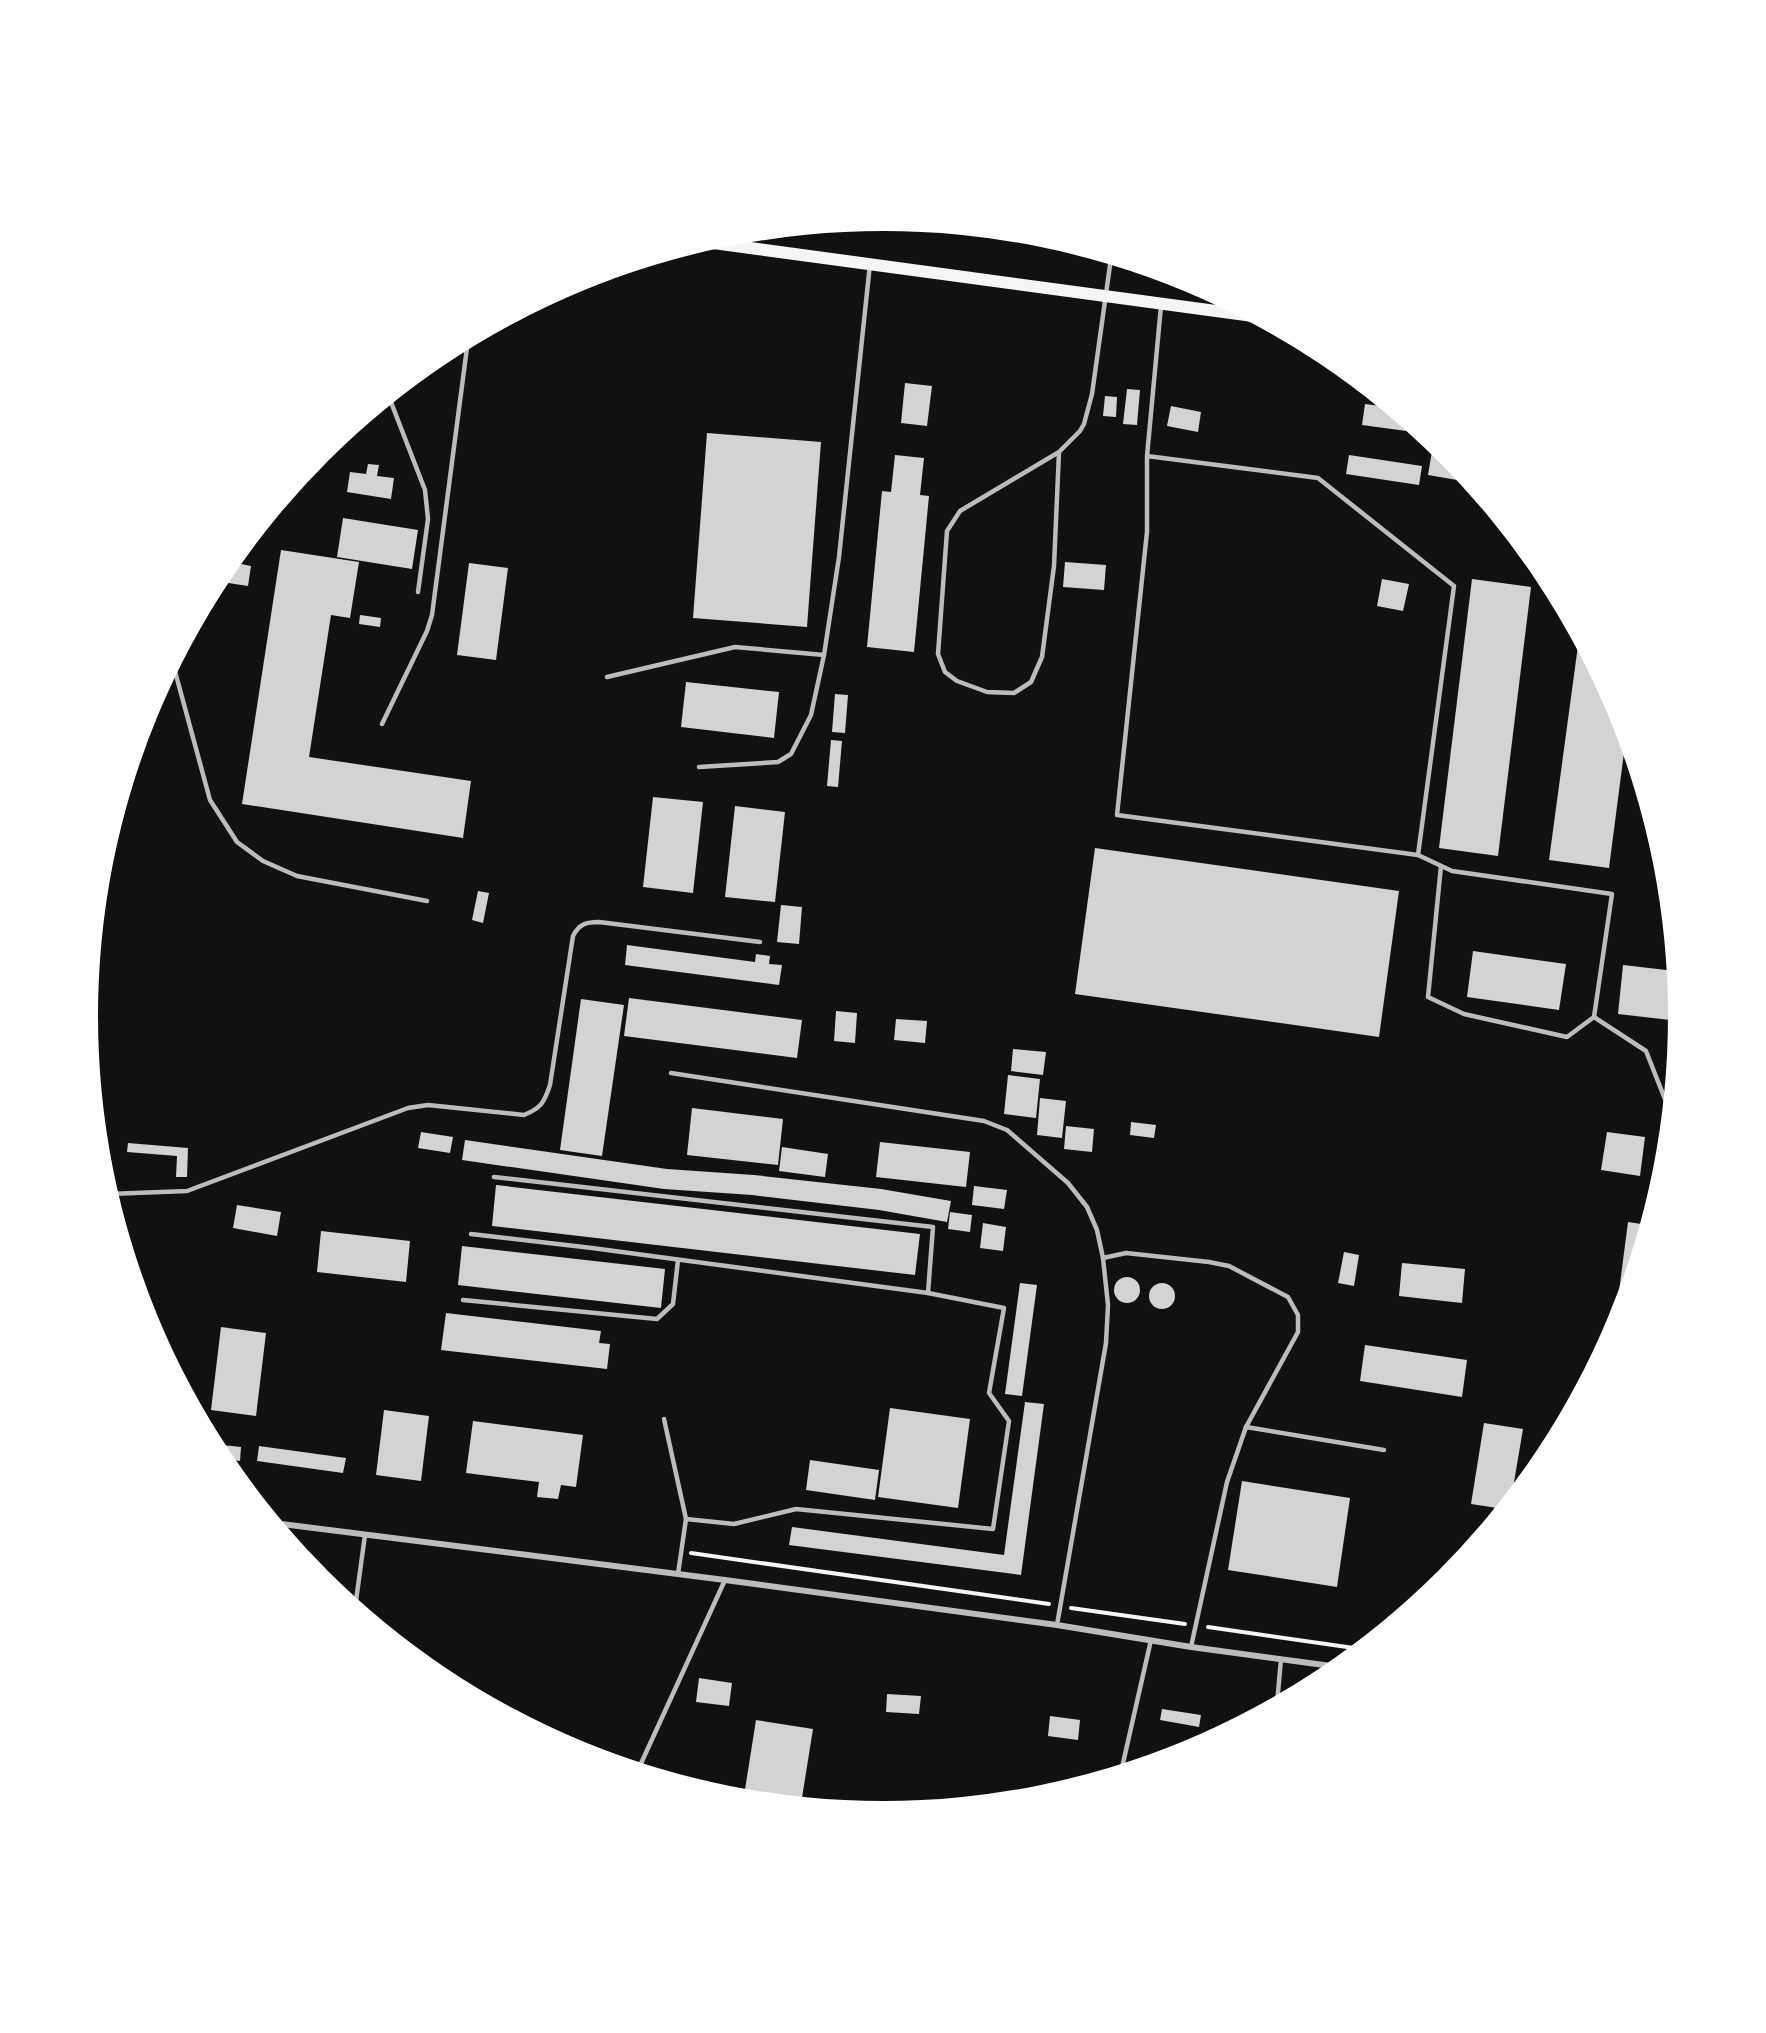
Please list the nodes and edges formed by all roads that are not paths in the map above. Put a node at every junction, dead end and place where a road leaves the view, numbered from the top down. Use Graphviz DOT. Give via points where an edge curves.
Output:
graph roads {
  1 [pos="733,246"];
  2 [pos="870,264"];
  3 [pos="1110,265"];
  4 [pos="1106,296"];
  5 [pos="1161,303"];
  6 [pos="1232,313"];
  7 [pos="467,351"];
  8 [pos="392,404"];
  9 [pos="1059,452"];
  10 [pos="1147,456"];
  11 [pos="418,592"];
  12 [pos="824,655"];
  13 [pos="176,675"];
  14 [pos="607,677"];
  15 [pos="382,724"];
  16 [pos="699,767"];
  17 [pos="1418,855"];
  18 [pos="1441,866"];
  19 [pos="427,901"];
  20 [pos="760,942"];
  21 [pos="1594,1017"];
  22 [pos="671,1072"];
  23 [pos="1664,1097"];
  24 [pos="494,1177"];
  25 [pos="118,1194"];
  26 [pos="471,1234"];
  27 [pos="1103,1258"];
  28 [pos="678,1260"];
  29 [pos="928,1293"];
  30 [pos="463,1300"];
  31 [pos="664,1419"];
  32 [pos="1246,1427"];
  33 [pos="1384,1450"];
  34 [pos="686,1519"];
  35 [pos="284,1524"];
  36 [pos="365,1535"];
  37 [pos="678,1574"];
  38 [pos="725,1580"];
  39 [pos="356,1599"];
  40 [pos="1057,1625"];
  41 [pos="1151,1640"];
  42 [pos="1191,1647"];
  43 [pos="1281,1659"];
  44 [pos="1326,1665"];
  45 [pos="1278,1696"];
  46 [pos="641,1763"];
  47 [pos="1123,1764"];
  1 -- 2 [label="main road"];
  2 -- 4 [label="main road"];
  2 -- 12 [label="lane" via="839,557"];
  3 -- 4 [label="lane"];
  4 -- 5 [label="main road"];
  4 -- 9 [label="lane" via="1088,413 1080,431"];
  5 -- 6 [label="main road"];
  5 -- 10 [label="lane"];
  7 -- 15 [label="lane" via="432,615"];
  8 -- 11 [label="lane" via="425,490 428,519"];
  9 -- 9 [label="lane" via="1054,566 1042,657 1031,682 1014,693 987,692 957,681 945,672 938,654 947,531 960,511"];
  10 -- 17 [label="lane" via="1318,478 1454,586"];
  10 -- 17 [label="lane" via="1147,532 1117,815"];
  12 -- 14 [label="lane" via="735,648"];
  12 -- 16 [label="lane" via="812,715 791,754 778,762"];
  13 -- 19 [label="lane" via="210,800 237,842 263,861 297,876"];
  17 -- 18 [label="lane"];
  18 -- 21 [label="lane" via="1452,871 1612,894"];
  18 -- 21 [label="lane" via="1428,997 1464,1014 1568,1037"];
  20 -- 25 [label="lane" via="586,922 577,927 573,936 550,1085 537,1110 524,1115 428,1105 408,1108 187,1191"];
  21 -- 23 [label="lane" via="1646,1051"];
  22 -- 27 [label="lane" via="984,1121 1007,1130 1068,1182 1087,1207"];
  24 -- 29 [label="lane" via="933,1227"];
  26 -- 28 [label="lane"];
  27 -- 32 [label="lane" via="1126,1253 1229,1266 1288,1297 1298,1315 1298,1332"];
  27 -- 40 [label="lane" via="1108,1305 1106,1343"];
  28 -- 29 [label="lane"];
  28 -- 30 [label="lane" via="673,1304 657,1319"];
  29 -- 34 [label="lane" via="1004,1308 989,1393 1009,1421 993,1529 796,1509 734,1524"];
  31 -- 34 [label="lane"];
  32 -- 33 [label="lane"];
  32 -- 42 [label="lane" via="1227,1482"];
  34 -- 37 [label="lane"];
  35 -- 36 [label="street"];
  36 -- 37 [label="street"];
  36 -- 39 [label="lane"];
  37 -- 38 [label="street"];
  38 -- 40 [label="street"];
  38 -- 46 [label="lane"];
  40 -- 41 [label="street"];
  41 -- 42 [label="street"];
  41 -- 47 [label="lane"];
  42 -- 43 [label="street"];
  43 -- 44 [label="street"];
  43 -- 45 [label="lane"];
}
